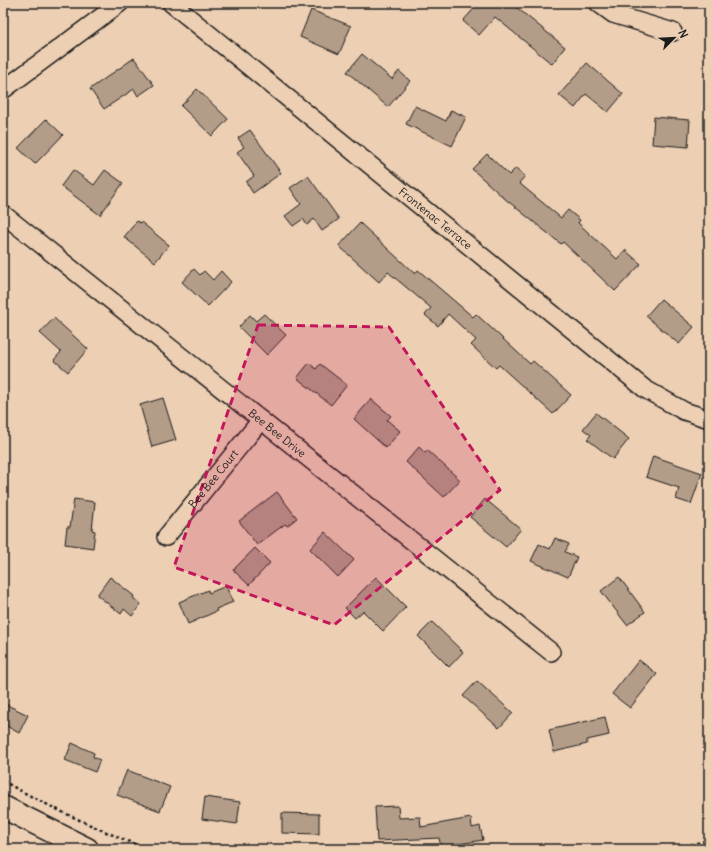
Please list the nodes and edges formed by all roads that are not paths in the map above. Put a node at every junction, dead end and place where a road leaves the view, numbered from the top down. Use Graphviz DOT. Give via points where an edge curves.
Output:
graph roads {
  1 [pos="120,3"];
  2 [pos="171,3"];
  3 [pos="598,3"];
  4 [pos="673,32"];
  5 [pos="3,90"];
  6 [pos="3,214"];
  7 [pos="709,419"];
  8 [pos="261,420"];
  9 [pos="166,538"];
  10 [pos="551,652"];
  11 [pos="3,806"];
  12 [pos="87,849"];
  1 -- 5 [label="street"];
  2 -- 7 [label="street, Frontenac Terrace" via="644,389 684,411"];
  3 -- 4 [label="street" via="613,14"];
  6 -- 8 [label="street, Bee Bee Drive"];
  8 -- 9 [label="street, Bee Bee Court"];
  8 -- 10 [label="street, Bee Bee Drive"];
  11 -- 12 [label="main road"];
}
